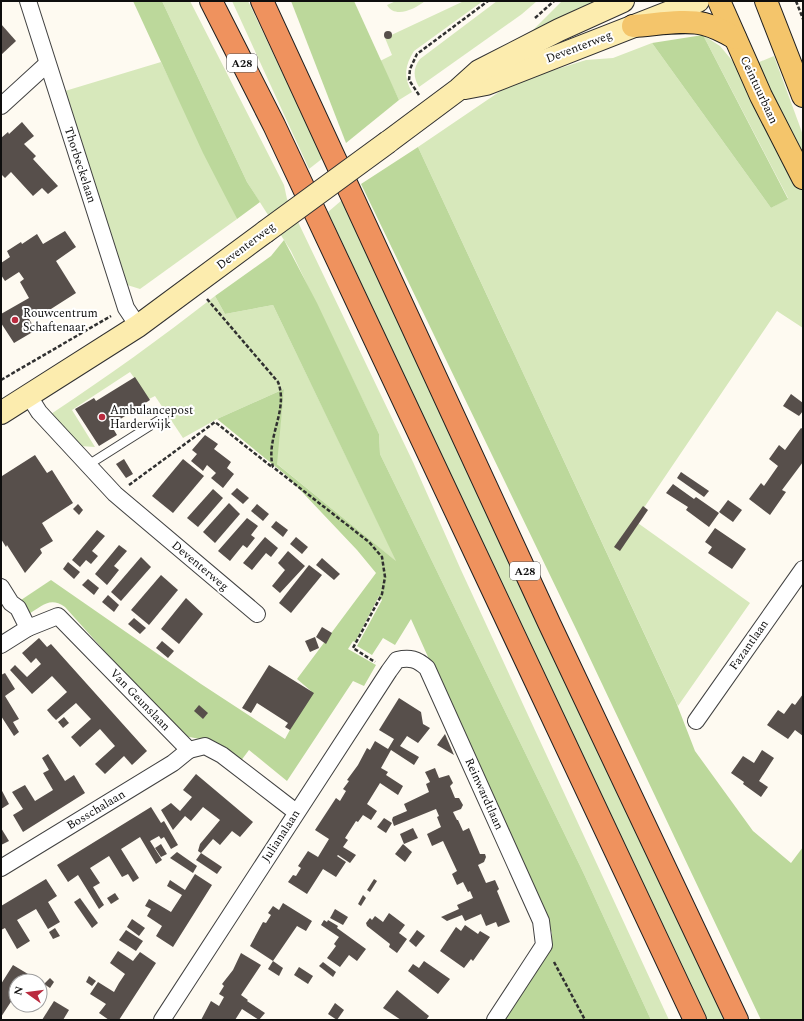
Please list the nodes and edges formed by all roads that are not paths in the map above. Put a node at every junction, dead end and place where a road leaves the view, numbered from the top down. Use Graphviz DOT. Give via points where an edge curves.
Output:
graph roads {
  1 [pos="28,1"];
  2 [pos="211,1"];
  3 [pos="262,1"];
  4 [pos="623,1"];
  5 [pos="698,1"];
  6 [pos="719,1"];
  7 [pos="766,1"];
  8 [pos="633,26"];
  9 [pos="736,38"];
  10 [pos="47,64"];
  11 [pos="459,89"];
  12 [pos="803,96"];
  13 [pos="1,106"];
  14 [pos="803,178"];
  15 [pos="138,326"];
  16 [pos="29,396"];
  17 [pos="1,413"];
  18 [pos="164,417"];
  19 [pos="88,465"];
  20 [pos="803,569"];
  21 [pos="1,587"];
  22 [pos="257,614"];
  23 [pos="28,628"];
  24 [pos="1,645"];
  25 [pos="405,658"];
  26 [pos="696,721"];
  27 [pos="189,750"];
  28 [pos="296,812"];
  29 [pos="1,868"];
  30 [pos="162,1020"];
  31 [pos="495,1020"];
  32 [pos="695,1020"];
  33 [pos="737,1020"];
  1 -- 10 [label="street, Thorbeckelaan"];
  2 -- 32 [label="highway, A28" via="284,146"];
  3 -- 33 [label="highway, A28" via="550,625"];
  4 -- 11 [label="main road, Deventerweg" via="479,71"];
  5 -- 8 [label="main road, Deventerweg"];
  6 -- 9 [label="main road, Ceintuurbaan"];
  7 -- 12 [label="main road"];
  8 -- 9 [label="main road" via="691,22 718,28"];
  8 -- 11 [label="main road, Deventerweg" via="486,84"];
  9 -- 14 [label="main road, Ceintuurbaan" via="761,96"];
  10 -- 13 [label="street"];
  10 -- 15 [label="street, Thorbeckelaan" via="126,308"];
  11 -- 15 [label="main road, Deventerweg, bridge"];
  15 -- 16 [label="main road, Deventerweg"];
  16 -- 17 [label="main road, Deventerweg"];
  16 -- 19 [label="street, Deventerweg" via="39,412"];
  18 -- 19 [label="lane"];
  19 -- 22 [label="street, Deventerweg" via="115,494"];
  20 -- 26 [label="street, Fazantlaan"];
  21 -- 23 [label="street" via="10,603 18,608"];
  23 -- 24 [label="street"];
  23 -- 27 [label="street, Van Geunslaan" via="58,616"];
  25 -- 28 [label="street, Julianalaan" via="397,660 389,671"];
  25 -- 31 [label="street, Reinwardtlaan" via="413,658 427,668 541,921 544,945"];
  27 -- 28 [label="street" via="205,746 222,755"];
  27 -- 29 [label="street, Bosschalaan" via="173,763"];
  28 -- 30 [label="street, Julianalaan"];
}
